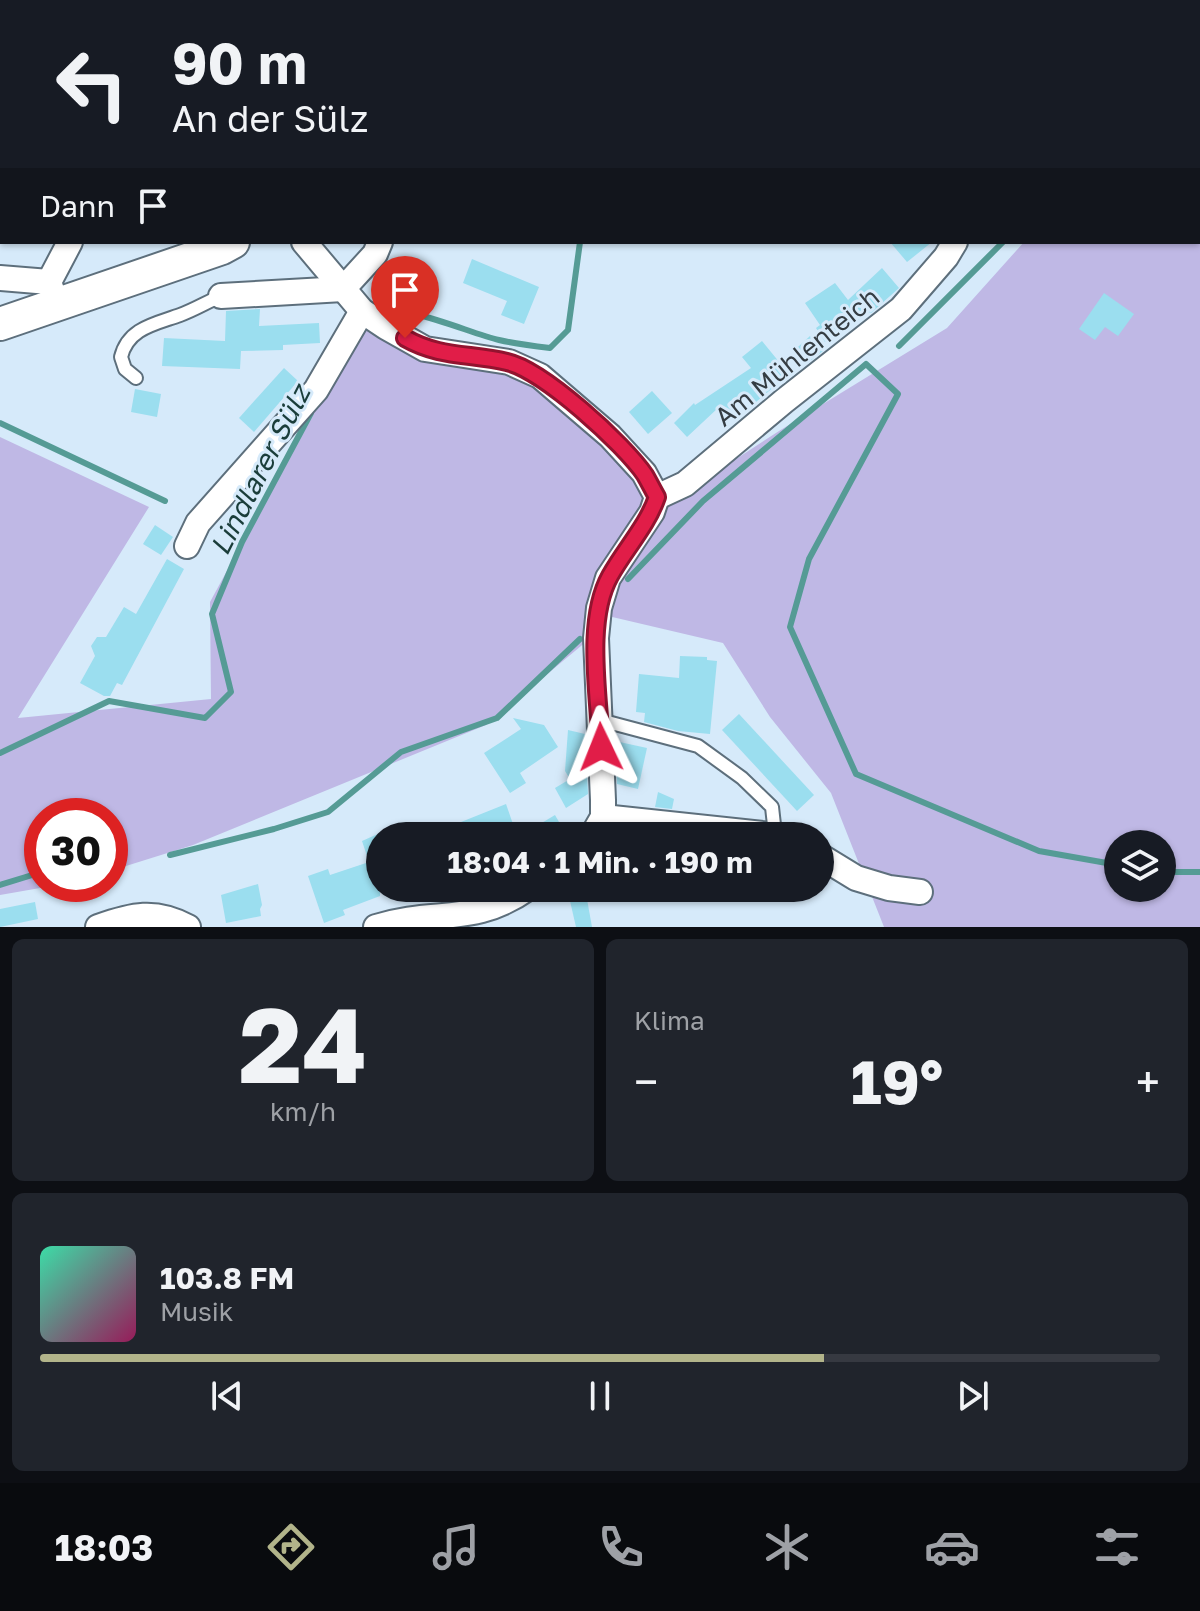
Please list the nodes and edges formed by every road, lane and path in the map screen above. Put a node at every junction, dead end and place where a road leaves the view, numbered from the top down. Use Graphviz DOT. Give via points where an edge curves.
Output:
graph roads {
  1 [pos="69,244"];
  2 [pos="229,244"];
  3 [pos="306,244"];
  4 [pos="379,244"];
  5 [pos="954,244"];
  6 [pos="0,278"];
  7 [pos="343,289"];
  8 [pos="53,293"];
  9 [pos="221,296"];
  10 [pos="362,311"];
  11 [pos="0,324"];
  12 [pos="136,378"];
  13 [pos="657,497"];
  14 [pos="187,546"];
  15 [pos="600,720"];
  16 [pos="597,822"];
  17 [pos="775,822"];
  18 [pos="834,865"];
  19 [pos="920,892"];
  20 [pos="510,902"];
  21 [pos="98,927"];
  22 [pos="188,927"];
  23 [pos="376,927"];
  1 -- 8 [label="street"];
  2 -- 8 [label="main road"];
  3 -- 7 [label="street"];
  4 -- 7 [label="street"];
  5 -- 13 [label="street, Am Mühlenteich" via="901,309 685,484"];
  6 -- 8 [label="street"];
  7 -- 9 [label="street"];
  7 -- 10 [label="street"];
  8 -- 11 [label="main road"];
  9 -- 12 [label="lane" via="130,338 121,357"];
  10 -- 13 [label="street" via="425,349 509,362 540,376 610,436 644,473"];
  10 -- 14 [label="street" via="316,390 198,523"];
  13 -- 15 [label="street" via="608,578 599,608"];
  15 -- 16 [label="street"];
  15 -- 17 [label="lane" via="698,746 772,807"];
  18 -- 19 [label="street" via="856,878"];
  20 -- 23 [label="street" via="459,920 397,920"];
  21 -- 22 [label="street" via="137,915 167,916"];
}
